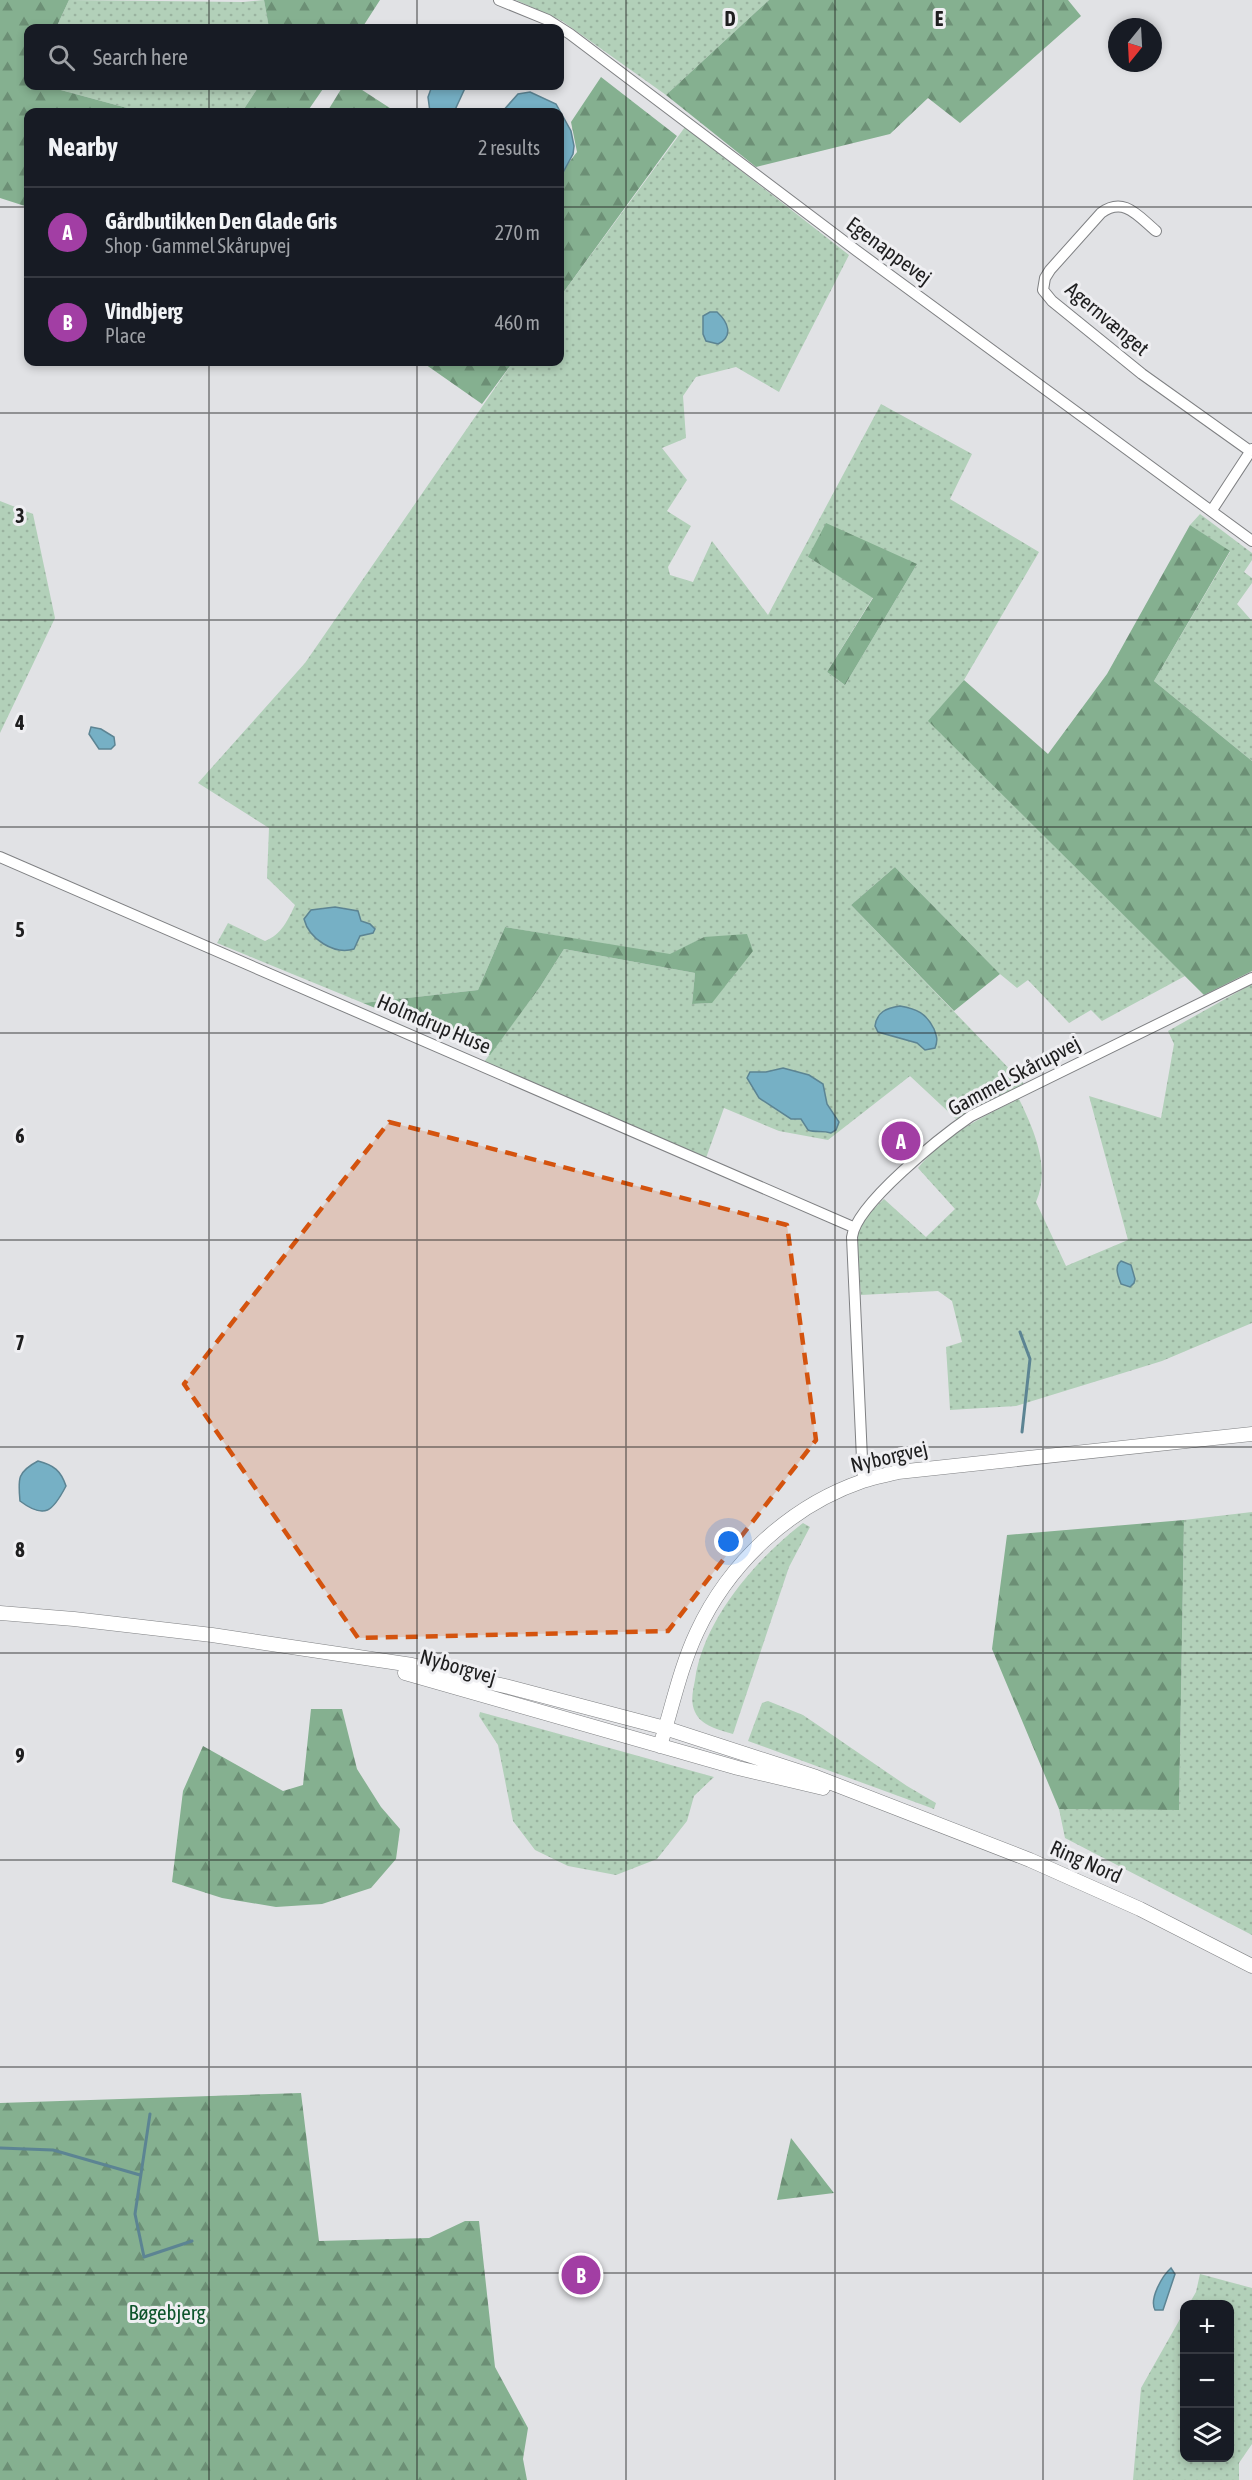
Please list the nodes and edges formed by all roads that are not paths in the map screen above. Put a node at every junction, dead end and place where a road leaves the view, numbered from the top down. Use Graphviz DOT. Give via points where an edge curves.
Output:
graph roads {
  1 [pos="499,0"];
  2 [pos="554,24"];
  3 [pos="564,30"];
  4 [pos="1156,231"];
  5 [pos="1251,450"];
  6 [pos="1212,510"];
  7 [pos="1252,541"];
  8 [pos="0,857"];
  9 [pos="1252,978"];
  10 [pos="853,1227"];
  11 [pos="1252,1434"];
  12 [pos="863,1481"];
  13 [pos="0,1613"];
  14 [pos="329,1653"];
  15 [pos="665,1728"];
  16 [pos="660,1746"];
  17 [pos="897,1808"];
  18 [pos="1252,1966"];
  1 -- 2 [label="street, Egenappevej"];
  3 -- 6 [label="street, Egenappevej" via="857,251"];
  4 -- 5 [label="street, Agernvænget" via="1130,209 1110,206 1050,270 1043,290 1142,374"];
  5 -- 6 [label="street, Agernvænget"];
  6 -- 7 [label="street, Egenappevej"];
  8 -- 10 [label="street, Holmdrup Huse"];
  9 -- 10 [label="street, Gammel Skårupvej" via="971,1116 937,1140 862,1212"];
  10 -- 12 [label="street"];
  11 -- 12 [label="main road, Nyborgvej" via="935,1467"];
  12 -- 15 [label="main road, Nyborgvej" via="832,1494 785,1523 730,1576 696,1633"];
  13 -- 14 [label="main road, Nyborgvej" via="212,1635"];
  14 -- 15 [label="main road, Nyborgvej" via="433,1670"];
  14 -- 16 [label="main road, Nyborgvej"];
  15 -- 16 [label="main road, Nyborgvej"];
  15 -- 17 [label="main road, Ring Nord"];
  16 -- 17 [label="main road, Ring Nord"];
  17 -- 18 [label="main road, Ring Nord" via="1120,1900"];
}
